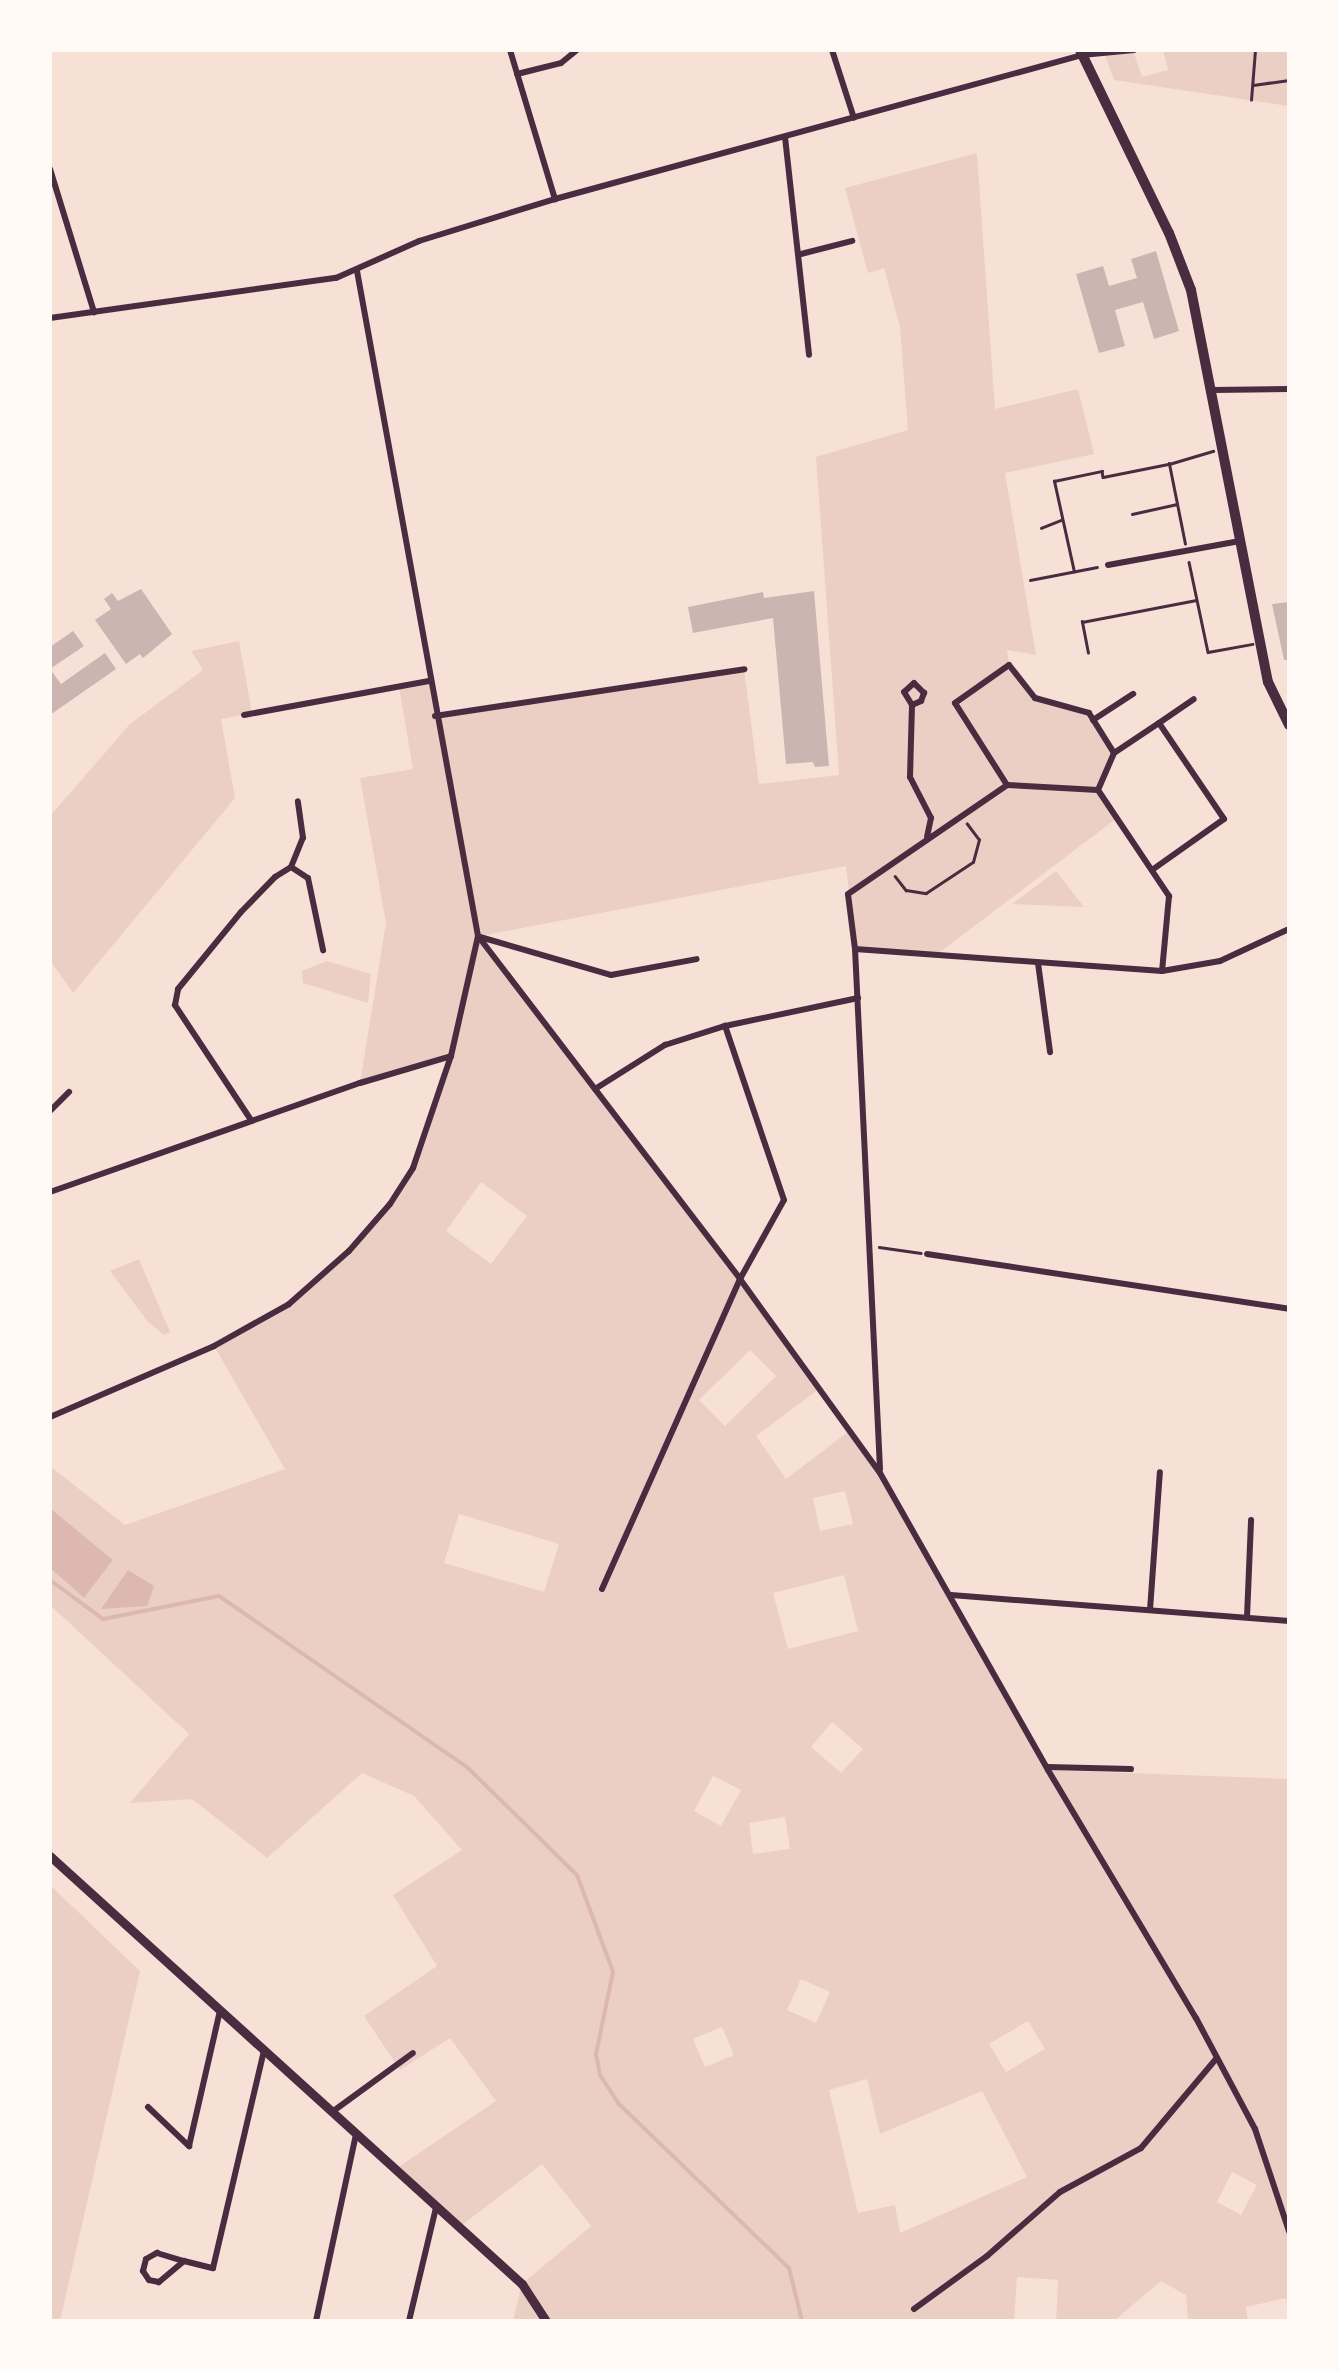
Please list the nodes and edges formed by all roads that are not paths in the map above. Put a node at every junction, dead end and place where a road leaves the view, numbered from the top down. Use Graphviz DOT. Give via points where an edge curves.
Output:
graph roads {
  1 [pos="510,50"];
  2 [pos="577,50"];
  3 [pos="832,50"];
  4 [pos="1134,50"];
  5 [pos="1081,53"];
  6 [pos="517,74"];
  7 [pos="854,118"];
  8 [pos="785,137"];
  9 [pos="50,169"];
  10 [pos="555,199"];
  11 [pos="852,241"];
  12 [pos="801,254"];
  13 [pos="356,271"];
  14 [pos="94,312"];
  15 [pos="50,318"];
  16 [pos="809,355"];
  17 [pos="1289,389"];
  18 [pos="1213,390"];
  19 [pos="1241,541"];
  20 [pos="1108,565"];
  21 [pos="744,669"];
  22 [pos="429,681"];
  23 [pos="1133,694"];
  24 [pos="1194,699"];
  25 [pos="912,705"];
  26 [pos="244,715"];
  27 [pos="435,716"];
  28 [pos="1093,720"];
  29 [pos="1159,723"];
  30 [pos="1289,725"];
  31 [pos="1114,753"];
  32 [pos="1007,785"];
  33 [pos="1098,790"];
  34 [pos="298,801"];
  35 [pos="924,842"];
  36 [pos="292,868"];
  37 [pos="1152,870"];
  38 [pos="1289,929"];
  39 [pos="478,936"];
  40 [pos="855,949"];
  41 [pos="324,950"];
  42 [pos="697,959"];
  43 [pos="1038,962"];
  44 [pos="1162,972"];
  45 [pos="858,998"];
  46 [pos="724,1026"];
  47 [pos="1050,1052"];
  48 [pos="451,1056"];
  49 [pos="595,1089"];
  50 [pos="69,1092"];
  51 [pos="50,1111"];
  52 [pos="252,1120"];
  53 [pos="50,1192"];
  54 [pos="927,1254"];
  55 [pos="740,1279"];
  56 [pos="1289,1309"];
  57 [pos="50,1417"];
  58 [pos="1160,1472"];
  59 [pos="880,1473"];
  60 [pos="1251,1520"];
  61 [pos="602,1589"];
  62 [pos="951,1595"];
  63 [pos="1150,1610"];
  64 [pos="1247,1618"];
  65 [pos="1289,1620"];
  66 [pos="1046,1767"];
  67 [pos="1131,1768"];
  68 [pos="50,1856"];
  69 [pos="220,2012"];
  70 [pos="264,2051"];
  71 [pos="413,2054"];
  72 [pos="1216,2060"];
  73 [pos="148,2107"];
  74 [pos="331,2112"];
  75 [pos="356,2136"];
  76 [pos="436,2208"];
  77 [pos="1289,2231"];
  78 [pos="184,2260"];
  79 [pos="914,2309"];
  80 [pos="316,2321"];
  81 [pos="410,2321"];
  82 [pos="546,2321"];
  1 -- 6 [label="street"];
  2 -- 6 [label="street" via="561,63"];
  3 -- 7 [label="street"];
  4 -- 5 [label="street"];
  5 -- 7 [label="street"];
  5 -- 18 [label="main road" via="1170,236 1191,290"];
  6 -- 10 [label="street"];
  7 -- 8 [label="street"];
  8 -- 10 [label="street"];
  8 -- 12 [label="street"];
  9 -- 14 [label="street"];
  10 -- 13 [label="street" via="418,240"];
  11 -- 12 [label="street"];
  12 -- 16 [label="street"];
  13 -- 14 [label="street"];
  13 -- 22 [label="street"];
  14 -- 15 [label="street"];
  17 -- 18 [label="street"];
  18 -- 19 [label="main road"];
  19 -- 20 [label="street"];
  19 -- 30 [label="main road" via="1272,697"];
  21 -- 27 [label="street"];
  22 -- 26 [label="street"];
  22 -- 27 [label="street"];
  23 -- 28 [label="street"];
  24 -- 29 [label="street"];
  25 -- 35 [label="street" via="910,776 932,826"];
  27 -- 39 [label="street"];
  28 -- 31 [label="street"];
  28 -- 32 [label="street" via="1089,713 1035,698 1008,665 955,703"];
  29 -- 31 [label="street"];
  29 -- 37 [label="street" via="1224,819"];
  31 -- 33 [label="street"];
  32 -- 33 [label="street"];
  32 -- 35 [label="street"];
  33 -- 37 [label="street"];
  34 -- 36 [label="street" via="303,838"];
  35 -- 40 [label="street" via="848,894"];
  36 -- 41 [label="street" via="308,878"];
  36 -- 52 [label="street" via="241,912 178,989 175,1005"];
  37 -- 44 [label="street" via="1168,896"];
  38 -- 44 [label="street" via="1220,961"];
  39 -- 42 [label="street" via="611,974"];
  39 -- 48 [label="street"];
  39 -- 49 [label="street"];
  40 -- 43 [label="street"];
  40 -- 45 [label="street"];
  43 -- 44 [label="street"];
  43 -- 47 [label="street"];
  45 -- 46 [label="street"];
  45 -- 59 [label="street"];
  46 -- 49 [label="street" via="665,1045"];
  46 -- 55 [label="street" via="784,1200"];
  48 -- 52 [label="street"];
  48 -- 57 [label="street" via="413,1168 350,1251 289,1304 214,1346"];
  49 -- 55 [label="street"];
  50 -- 51 [label="street"];
  52 -- 53 [label="street"];
  54 -- 56 [label="street"];
  55 -- 59 [label="street"];
  55 -- 61 [label="street"];
  58 -- 63 [label="street"];
  59 -- 62 [label="street"];
  60 -- 64 [label="street"];
  62 -- 63 [label="street"];
  62 -- 66 [label="street"];
  63 -- 64 [label="street"];
  64 -- 65 [label="street"];
  66 -- 67 [label="street"];
  66 -- 72 [label="street"];
  68 -- 69 [label="street"];
  69 -- 70 [label="street"];
  69 -- 73 [label="street" via="188,2146"];
  70 -- 74 [label="street"];
  70 -- 78 [label="street" via="214,2268"];
  71 -- 74 [label="street"];
  72 -- 77 [label="street" via="1255,2129"];
  72 -- 79 [label="street" via="1141,2148 1060,2192"];
  74 -- 75 [label="street"];
  75 -- 76 [label="street"];
  75 -- 80 [label="street"];
  76 -- 81 [label="street"];
  76 -- 82 [label="street" via="522,2284"];
  78 -- 78 [label="street" via="156,2253 143,2271 160,2282"];
}
